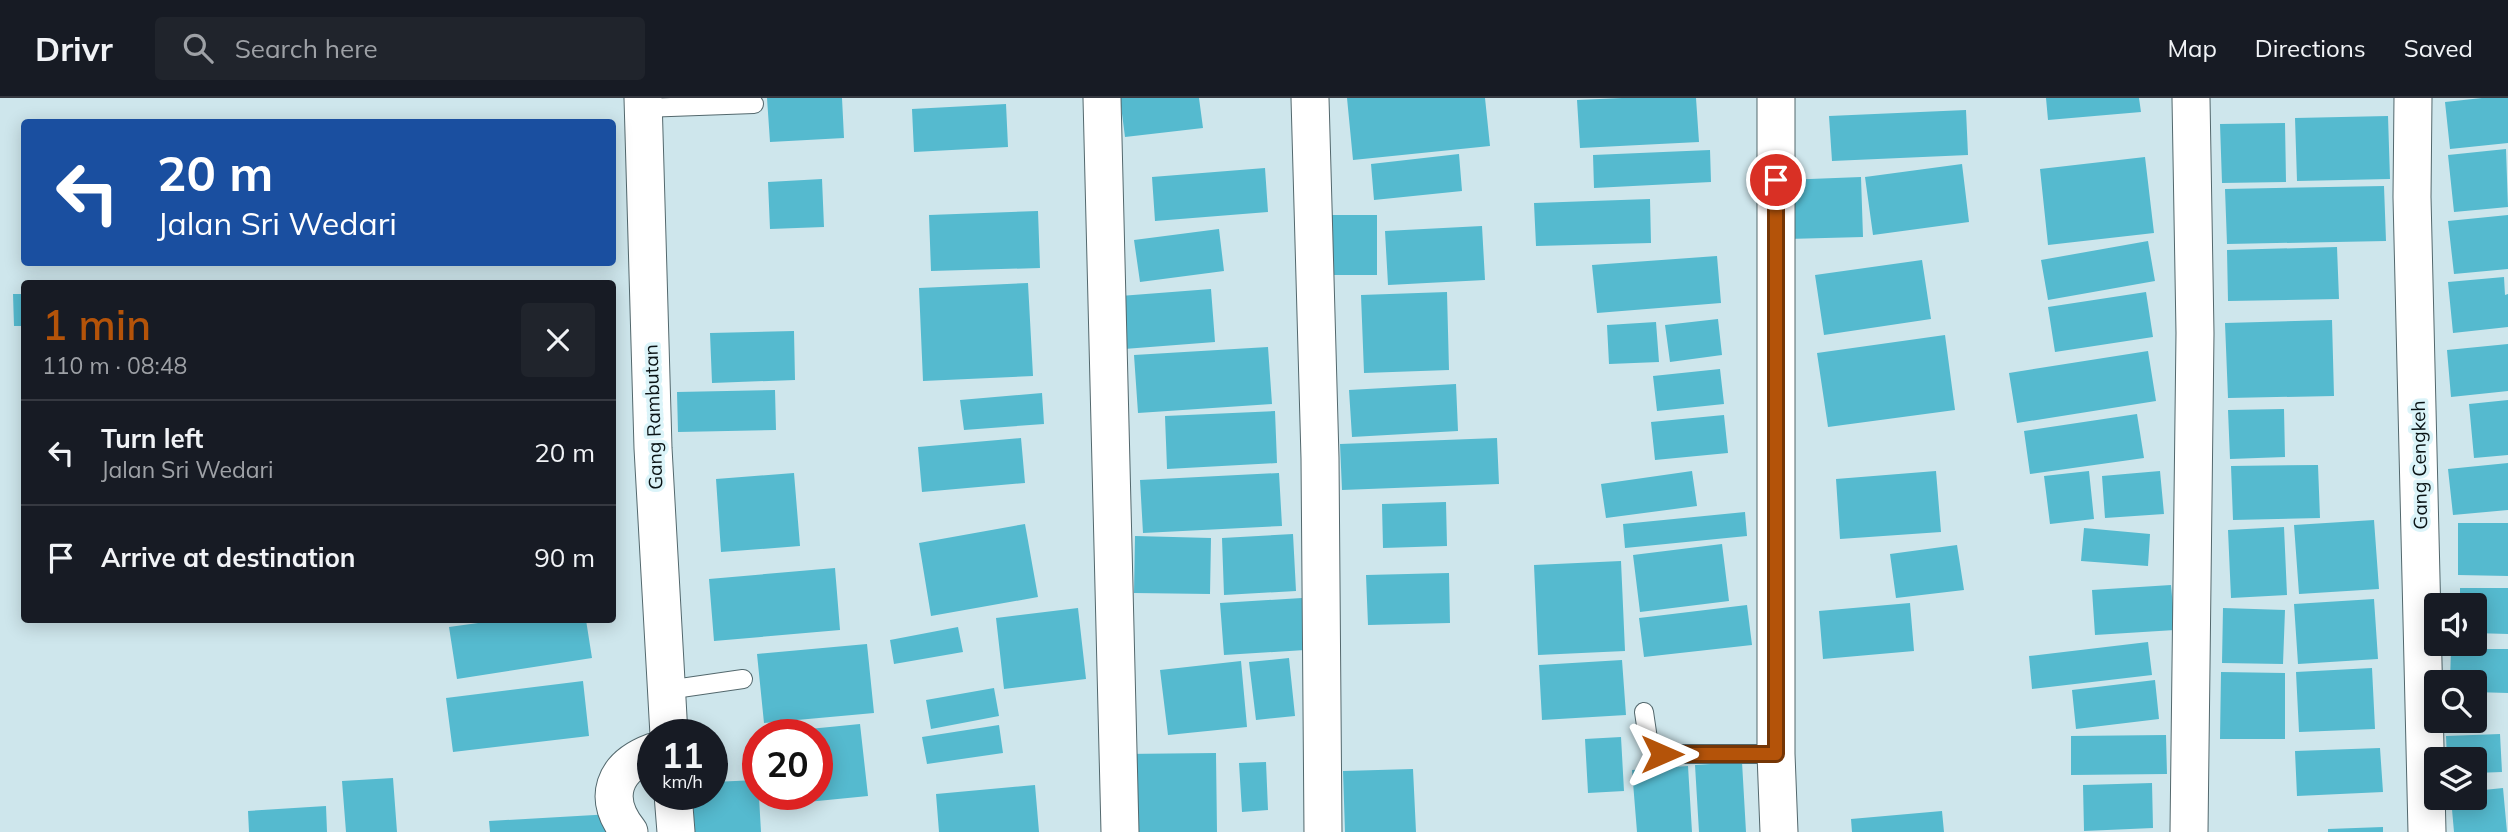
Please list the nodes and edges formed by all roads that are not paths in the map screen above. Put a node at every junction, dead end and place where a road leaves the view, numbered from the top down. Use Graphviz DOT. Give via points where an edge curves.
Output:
graph roads {
  1 [pos="1102,98"];
  2 [pos="1310,98"];
  3 [pos="1776,98"];
  4 [pos="2191,98"];
  5 [pos="2413,98"];
  6 [pos="643,103"];
  7 [pos="754,104"];
  8 [pos="743,679"];
  9 [pos="667,690"];
  10 [pos="1644,712"];
  11 [pos="669,719"];
  12 [pos="1776,754"];
  13 [pos="637,760"];
  14 [pos="675,810"];
  15 [pos="629,832"];
  16 [pos="676,832"];
  17 [pos="1120,832"];
  18 [pos="1323,832"];
  19 [pos="1779,832"];
  20 [pos="2189,832"];
  21 [pos="2427,832"];
  1 -- 17 [label="street"];
  2 -- 18 [label="street" via="1320,458"];
  3 -- 12 [label="street"];
  4 -- 20 [label="street" via="2195,333"];
  5 -- 21 [label="street, Gang Cengkeh"];
  6 -- 7 [label="lane"];
  6 -- 9 [label="street, Gang Rambutan" via="653,448"];
  8 -- 9 [label="lane"];
  9 -- 11 [label="street, Gang Rambutan"];
  10 -- 12 [label="lane" via="1652,749 1662,754"];
  12 -- 19 [label="street"];
  13 -- 15 [label="street" via="620,772 614,792 619,819"];
  14 -- 16 [label="street"];
}
